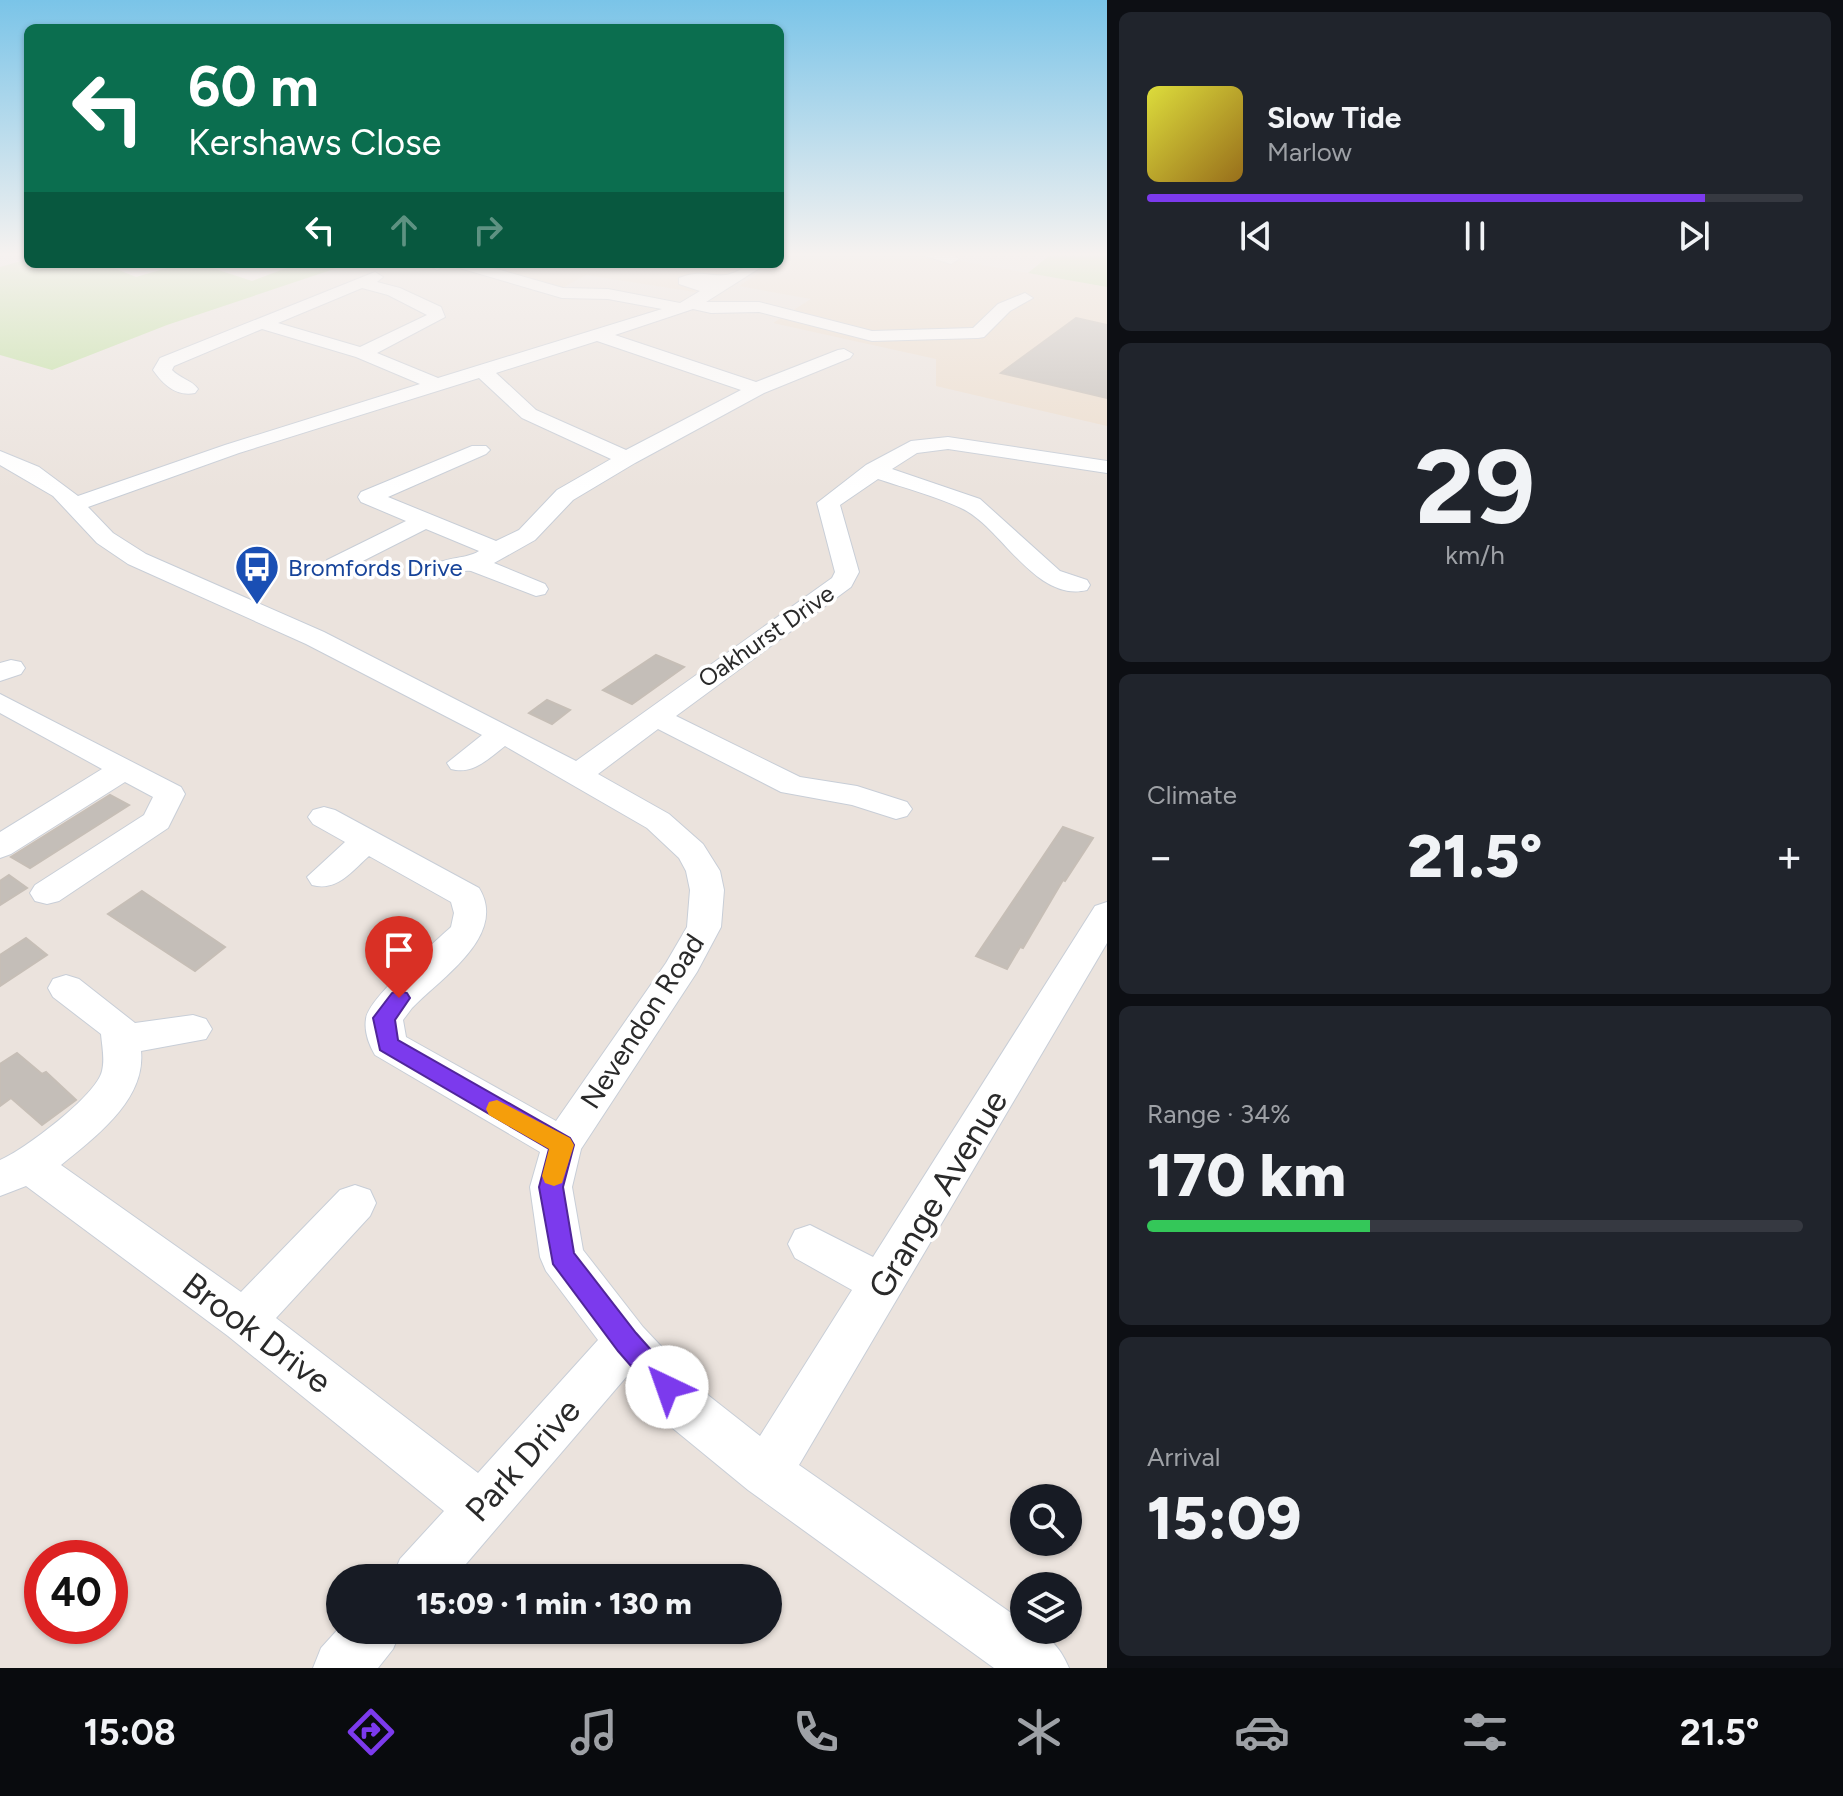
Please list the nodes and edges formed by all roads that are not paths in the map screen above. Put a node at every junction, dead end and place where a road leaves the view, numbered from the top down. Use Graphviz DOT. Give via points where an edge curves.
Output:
graph roads {
  1 [pos="237,333"];
  2 [pos="293,333"];
  3 [pos="403,333"];
  4 [pos="604,333"];
  5 [pos="860,333"];
  6 [pos="978,333"];
  7 [pos="597,335"];
  8 [pos="362,353"];
  9 [pos="844,354"];
  10 [pos="483,371"];
  11 [pos="438,385"];
  12 [pos="151,388"];
  13 [pos="757,389"];
  14 [pos="479,450"];
  15 [pos="0,457"];
  16 [pos="627,458"];
  17 [pos="1107,467"];
  18 [pos="874,470"];
  19 [pos="75,504"];
  20 [pos="425,520"];
  21 [pos="487,557"];
  22 [pos="336,565"];
  23 [pos="439,572"];
  24 [pos="1078,585"];
  25 [pos="536,589"];
  26 [pos="0,702"];
  27 [pos="654,716"];
  28 [pos="503,734"];
  29 [pos="462,763"];
  30 [pos="124,769"];
  31 [pos="578,774"];
  32 [pos="896,809"];
  33 [pos="324,817"];
  34 [pos="367,840"];
  35 [pos="0,847"];
  36 [pos="324,877"];
  37 [pos="47,893"];
  38 [pos="1107,914"];
  39 [pos="66,988"];
  40 [pos="193,1029"];
  41 [pos="120,1040"];
  42 [pos="562,1145"];
  43 [pos="15,1172"];
  44 [pos="355,1203"];
  45 [pos="810,1244"];
  46 [pos="883,1285"];
  47 [pos="244,1321"];
  48 [pos="627,1342"];
  49 [pos="766,1472"];
  50 [pos="480,1507"];
  51 [pos="431,1564"];
  52 [pos="362,1644"];
  53 [pos="341,1668"];
  54 [pos="1041,1668"];
  1 -- 12 [label="street" via="167,362 162,370 180,385"];
  2 -- 8 [label="street"];
  3 -- 8 [label="street"];
  4 -- 7 [label="street"];
  5 -- 6 [label="street" via="941,337"];
  7 -- 10 [label="street"];
  7 -- 13 [label="street"];
  8 -- 11 [label="street"];
  9 -- 13 [label="street"];
  10 -- 11 [label="street"];
  10 -- 16 [label="street" via="529,414"];
  11 -- 19 [label="street"];
  13 -- 16 [label="street"];
  14 -- 20 [label="street" via="369,497"];
  15 -- 19 [label="street, Nevendon Road" via="40,476"];
  16 -- 21 [label="street" via="565,495 527,535"];
  17 -- 18 [label="street, Oakhurst Drive" via="948,443 911,447"];
  18 -- 24 [label="street" via="972,504 1051,576"];
  18 -- 27 [label="street, Oakhurst Drive" via="828,503 847,572 842,582"];
  19 -- 28 [label="street, Nevendon Road" via="105,538 137,559 315,638"];
  20 -- 21 [label="street"];
  20 -- 22 [label="street"];
  21 -- 23 [label="street"];
  21 -- 25 [label="street"];
  26 -- 30 [label="street"];
  27 -- 31 [label="street, Oakhurst Drive"];
  27 -- 32 [label="street" via="792,785"];
  28 -- 29 [label="street"];
  28 -- 31 [label="street, Nevendon Road"];
  30 -- 35 [label="street"];
  30 -- 37 [label="street" via="170,794 157,821 131,854"];
  31 -- 42 [label="street, Nevendon Road" via="658,821 692,852 707,890 704,927 685,961"];
  33 -- 34 [label="street"];
  34 -- 36 [label="street"];
  34 -- 42 [label="street" via="467,896 471,913 467,932 384,1018 388,1045"];
  38 -- 46 [label="street, Grange Avenue"];
  39 -- 41 [label="street" via="119,1028"];
  40 -- 41 [label="street"];
  41 -- 43 [label="street, Brook Drive" via="121,1076 96,1107"];
  42 -- 48 [label="street, Nevendon Road" via="551,1187 562,1257"];
  43 -- 47 [label="street, Brook Drive"];
  44 -- 47 [label="street"];
  45 -- 46 [label="street"];
  46 -- 49 [label="street, Grange Avenue"];
  47 -- 50 [label="street, Brook Drive"];
  48 -- 49 [label="street, Nevendon Road" via="687,1409"];
  48 -- 50 [label="street, Park Drive"];
  49 -- 54 [label="street, Nevendon Road"];
  50 -- 51 [label="street, Park Drive"];
  52 -- 53 [label="street"];
}
